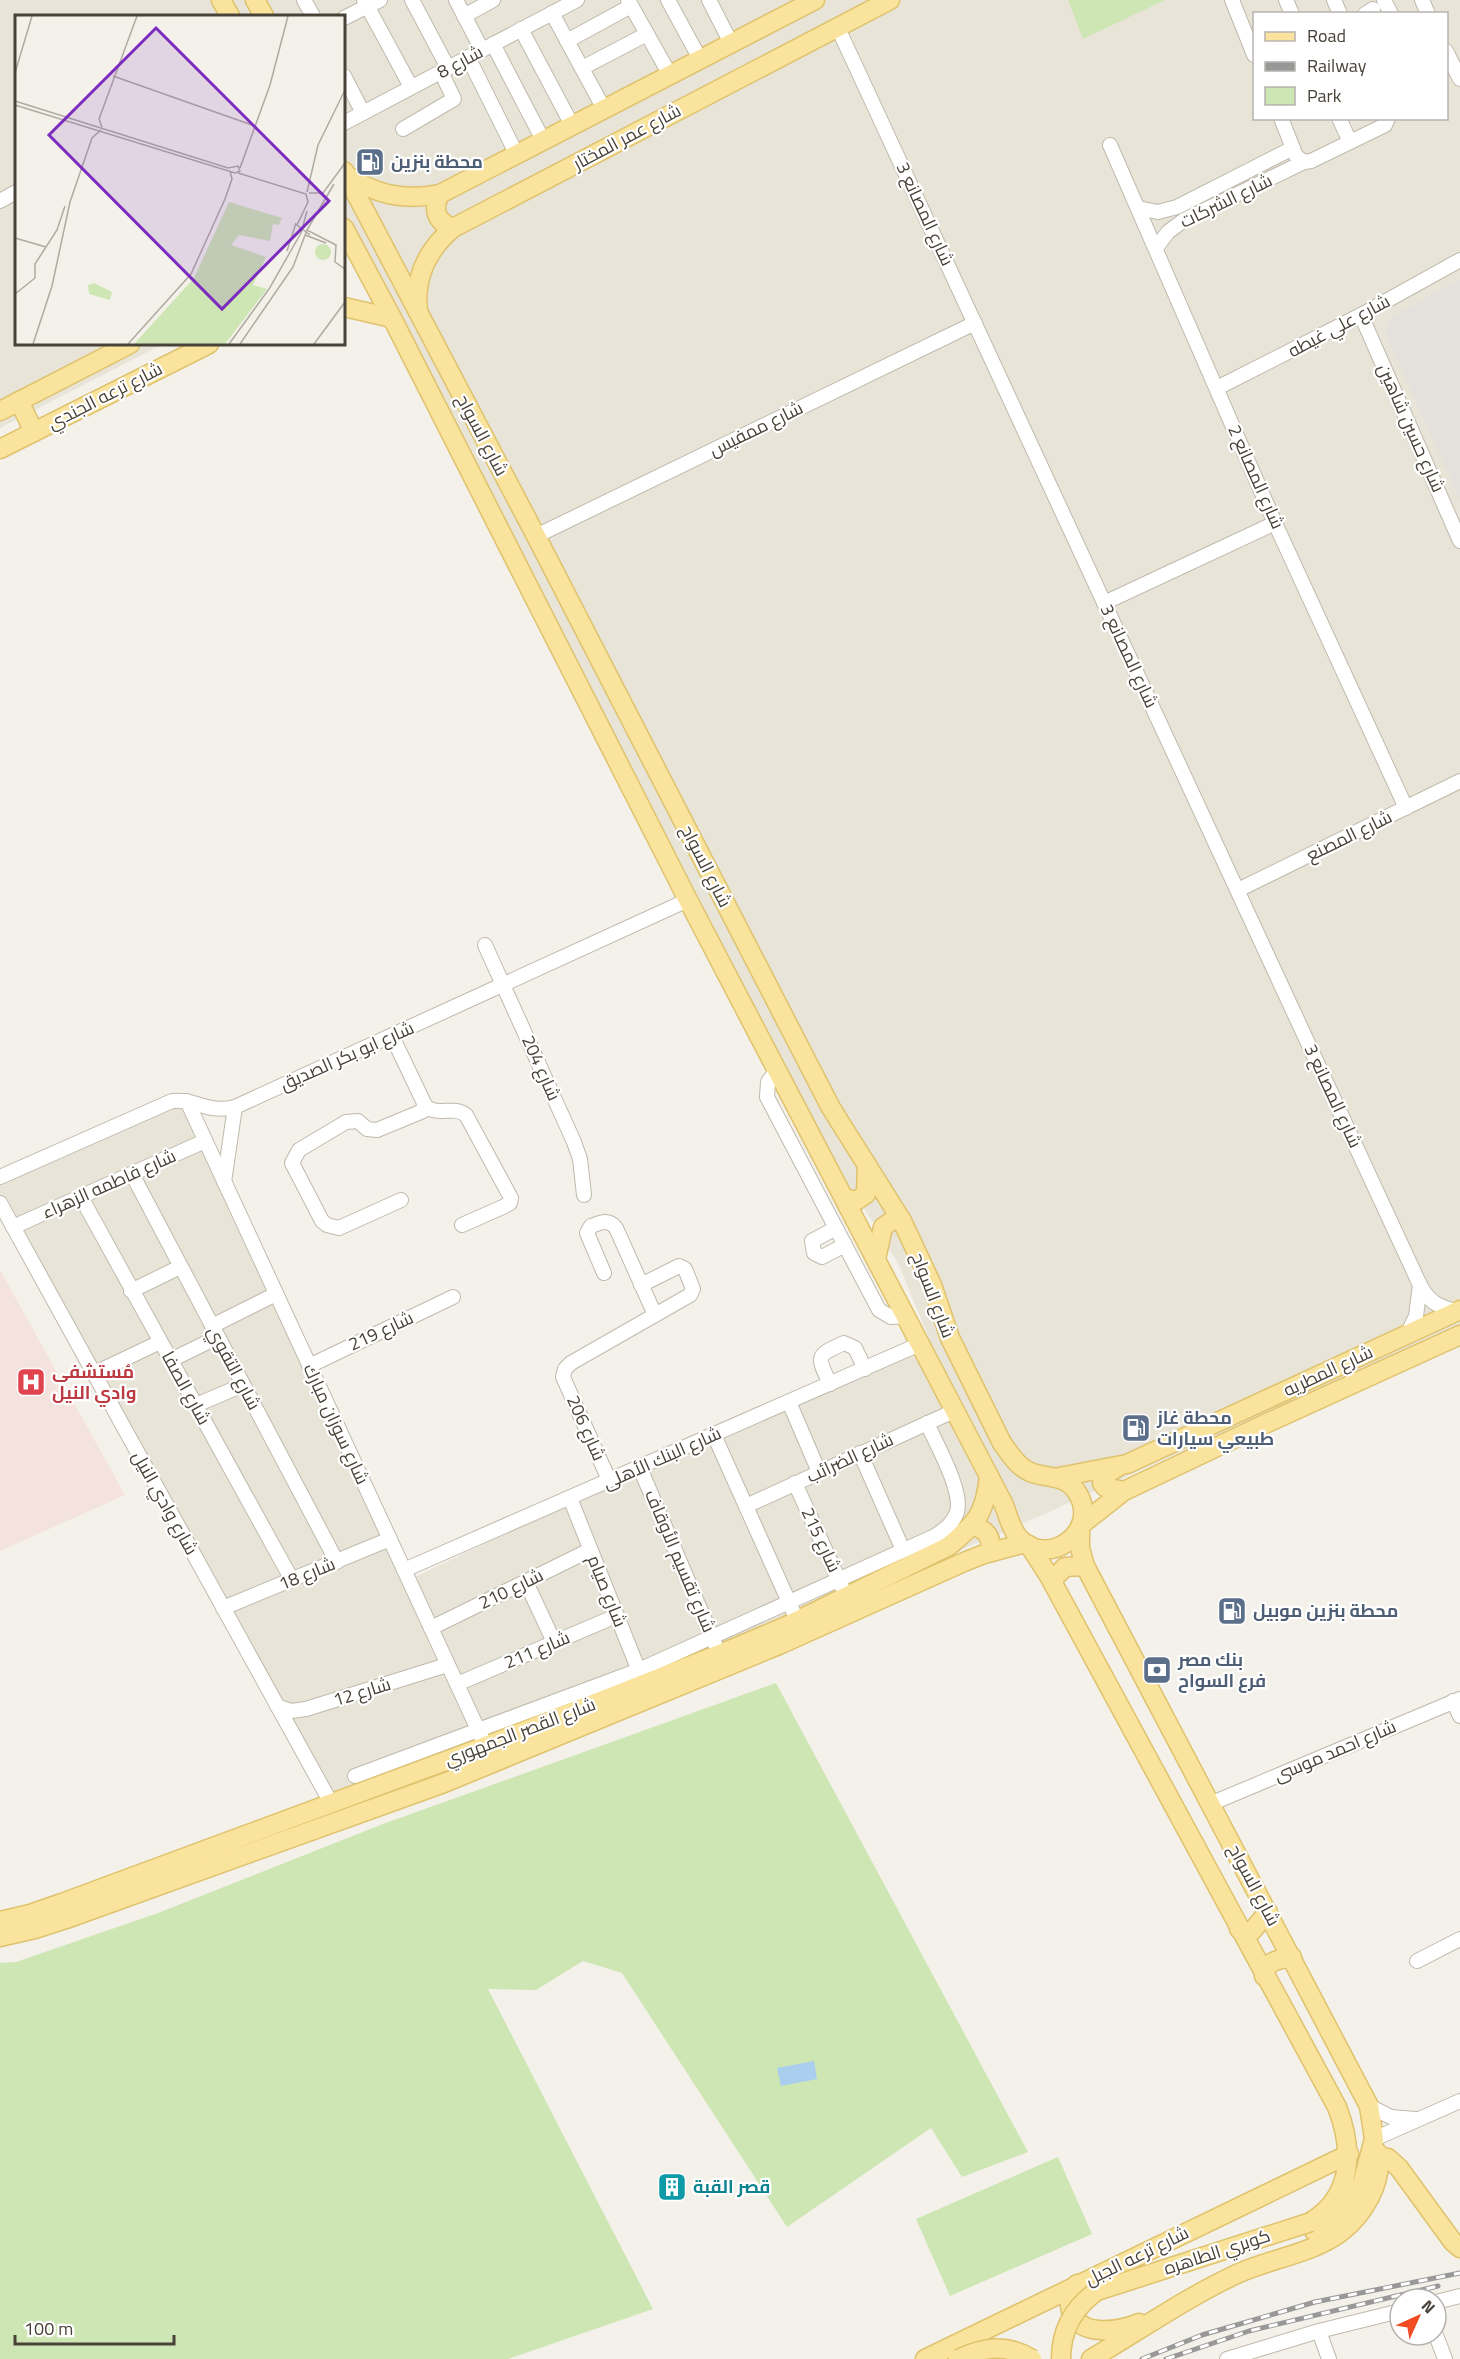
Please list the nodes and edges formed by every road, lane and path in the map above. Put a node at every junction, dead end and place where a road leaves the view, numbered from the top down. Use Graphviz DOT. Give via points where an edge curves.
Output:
graph roads {
  1 [pos="221,0"];
  2 [pos="255,0"];
  3 [pos="304,0"];
  4 [pos="411,0"];
  5 [pos="456,0"];
  6 [pos="493,0"];
  7 [pos="577,0"];
  8 [pos="668,0"];
  9 [pos="890,0"];
  10 [pos="1232,0"];
  11 [pos="711,1"];
  12 [pos="809,1"];
  13 [pos="370,2"];
  14 [pos="630,3"];
  15 [pos="558,7"];
  16 [pos="229,15"];
  17 [pos="263,15"];
  18 [pos="312,15"];
  19 [pos="464,16"];
  20 [pos="345,17"];
  21 [pos="837,26"];
  22 [pos="521,29"];
  23 [pos="647,34"];
  24 [pos="567,41"];
  25 [pos="731,43"];
  26 [pos="487,47"];
  27 [pos="1253,52"];
  28 [pos="1448,55"];
  29 [pos="468,57"];
  30 [pos="700,59"];
  31 [pos="582,68"];
  32 [pos="444,70"];
  33 [pos="670,75"];
  34 [pos="345,78"];
  35 [pos="1460,79"];
  36 [pos="411,87"];
  37 [pos="604,109"];
  38 [pos="363,113"];
  39 [pos="1282,120"];
  40 [pos="1340,120"];
  41 [pos="1387,120"];
  42 [pos="345,122"];
  43 [pos="572,125"];
  44 [pos="402,129"];
  45 [pos="543,140"];
  46 [pos="1350,142"];
  47 [pos="1110,145"];
  48 [pos="1293,148"];
  49 [pos="517,155"];
  50 [pos="1304,162"];
  51 [pos="345,173"];
  52 [pos="345,174"];
  53 [pos="15,193"];
  54 [pos="440,194"];
  55 [pos="0,201"];
  56 [pos="1138,208"];
  57 [pos="453,228"];
  58 [pos="345,230"];
  59 [pos="1156,248"];
  60 [pos="1460,260"];
  61 [pos="345,307"];
  62 [pos="1361,315"];
  63 [pos="419,316"];
  64 [pos="392,318"];
  65 [pos="975,322"];
  66 [pos="128,345"];
  67 [pos="207,345"];
  68 [pos="1217,388"];
  69 [pos="19,401"];
  70 [pos="0,411"];
  71 [pos="34,432"];
  72 [pos="0,449"];
  73 [pos="508,483"];
  74 [pos="489,509"];
  75 [pos="1275,523"];
  76 [pos="536,536"];
  77 [pos="1460,541"];
  78 [pos="523,573"];
  79 [pos="1104,603"];
  80 [pos="1460,782"];
  81 [pos="1406,808"];
  82 [pos="1238,890"];
  83 [pos="688,900"];
  84 [pos="485,945"];
  85 [pos="504,986"];
  86 [pos="392,1036"];
  87 [pos="777,1070"];
  88 [pos="187,1101"];
  89 [pos="425,1106"];
  90 [pos="235,1107"];
  91 [pos="205,1141"];
  92 [pos="867,1164"];
  93 [pos="132,1174"];
  94 [pos="0,1176"];
  95 [pos="224,1182"];
  96 [pos="584,1195"];
  97 [pos="81,1197"];
  98 [pos="844,1198"];
  99 [pos="401,1200"];
  100 [pos="0,1203"];
  101 [pos="902,1221"];
  102 [pos="462,1225"];
  103 [pos="13,1227"];
  104 [pos="836,1228"];
  105 [pos="845,1245"];
  106 [pos="876,1259"];
  107 [pos="180,1267"];
  108 [pos="604,1273"];
  109 [pos="641,1285"];
  110 [pos="1420,1285"];
  111 [pos="131,1291"];
  112 [pos="276,1294"];
  113 [pos="453,1297"];
  114 [pos="1459,1310"];
  115 [pos="655,1315"];
  116 [pos="905,1316"];
  117 [pos="215,1331"];
  118 [pos="1407,1335"];
  119 [pos="1460,1335"];
  120 [pos="160,1342"];
  121 [pos="920,1344"];
  122 [pos="171,1360"];
  123 [pos="309,1366"];
  124 [pos="866,1368"];
  125 [pos="93,1374"];
  126 [pos="830,1384"];
  127 [pos="243,1385"];
  128 [pos="789,1402"];
  129 [pos="196,1405"];
  130 [pos="954,1411"];
  131 [pos="927,1423"];
  132 [pos="714,1435"];
  133 [pos="860,1453"];
  134 [pos="1119,1466"];
  135 [pos="639,1468"];
  136 [pos="819,1472"];
  137 [pos="989,1476"];
  138 [pos="1059,1478"];
  139 [pos="609,1480"];
  140 [pos="795,1483"];
  141 [pos="1124,1491"];
  142 [pos="570,1498"];
  143 [pos="746,1506"];
  144 [pos="974,1526"];
  145 [pos="1081,1527"];
  146 [pos="390,1539"];
  147 [pos="1027,1544"];
  148 [pos="590,1550"];
  149 [pos="903,1550"];
  150 [pos="991,1552"];
  151 [pos="337,1562"];
  152 [pos="1084,1566"];
  153 [pos="404,1570"];
  154 [pos="292,1580"];
  155 [pos="839,1580"];
  156 [pos="1052,1580"];
  157 [pos="526,1582"];
  158 [pos="847,1597"];
  159 [pos="789,1602"];
  160 [pos="223,1608"];
  161 [pos="616,1616"];
  162 [pos="797,1620"];
  163 [pos="431,1628"];
  164 [pos="712,1637"];
  165 [pos="554,1642"];
  166 [pos="720,1654"];
  167 [pos="447,1665"];
  168 [pos="642,1677"];
  169 [pos="457,1684"];
  170 [pos="1456,1700"];
  171 [pos="277,1706"];
  172 [pos="1460,1716"];
  173 [pos="482,1738"];
  174 [pos="356,1776"];
  175 [pos="331,1803"];
  176 [pos="1210,1804"];
  177 [pos="1268,1912"];
  178 [pos="0,1921"];
  179 [pos="1239,1929"];
  180 [pos="0,1937"];
  181 [pos="1460,1939"];
  182 [pos="1292,1957"];
  183 [pos="1417,1961"];
  184 [pos="1264,1976"];
  185 [pos="1460,2101"];
  186 [pos="1369,2106"];
  187 [pos="1418,2119"];
  188 [pos="1374,2139"];
  189 [pos="1349,2154"];
  190 [pos="1379,2157"];
  191 [pos="1313,2226"];
  192 [pos="1460,2248"];
  193 [pos="1077,2284"];
  194 [pos="1172,2310"];
  195 [pos="1388,2314"];
  196 [pos="1319,2331"];
  197 [pos="964,2340"];
  198 [pos="925,2359"];
  199 [pos="958,2359"];
  200 [pos="978,2359"];
  201 [pos="1032,2359"];
  202 [pos="1061,2359"];
  203 [pos="1071,2359"];
  204 [pos="1091,2359"];
  205 [pos="1227,2359"];
  206 [pos="1329,2359"];
  1 -- 16 [label="main road"];
  2 -- 17 [label="main road"];
  3 -- 18 [label="street"];
  4 -- 32 [label="street"];
  5 -- 19 [label="street"];
  6 -- 19 [label="street"];
  7 -- 15 [label="street, شارع 8"];
  8 -- 30 [label="street"];
  9 -- 21 [label="main road, شارع عمر المختار"];
  10 -- 27 [label="street"];
  11 -- 25 [label="street"];
  12 -- 25 [label="main road, شارع عمر المختار"];
  13 -- 20 [label="street"];
  13 -- 36 [label="street"];
  14 -- 23 [label="street"];
  14 -- 24 [label="street"];
  15 -- 22 [label="street, شارع 8"];
  15 -- 24 [label="street"];
  19 -- 26 [label="street"];
  21 -- 57 [label="main road, شارع عمر المختار"];
  21 -- 65 [label="street, شارع المصانع 3"];
  22 -- 26 [label="street, شارع 8"];
  22 -- 43 [label="street"];
  23 -- 31 [label="street"];
  23 -- 33 [label="street"];
  24 -- 31 [label="street"];
  25 -- 30 [label="main road, شارع عمر المختار"];
  26 -- 29 [label="street, شارع 8"];
  26 -- 45 [label="street"];
  28 -- 35 [label="street"];
  29 -- 32 [label="street, شارع 8"];
  29 -- 49 [label="street"];
  30 -- 33 [label="main road, شارع عمر المختار"];
  31 -- 37 [label="street"];
  32 -- 36 [label="street, شارع 8"];
  32 -- 44 [label="street" via="454,99"];
  33 -- 37 [label="main road, شارع عمر المختار"];
  34 -- 38 [label="street"];
  36 -- 38 [label="street, شارع 8"];
  37 -- 43 [label="main road, شارع عمر المختار"];
  38 -- 42 [label="street, شارع 8"];
  39 -- 48 [label="street"];
  40 -- 46 [label="street"];
  41 -- 46 [label="street, شارع الشركات" via="1385,125"];
  43 -- 45 [label="main road, شارع عمر المختار"];
  45 -- 49 [label="main road, شارع عمر المختار"];
  46 -- 50 [label="street, شارع الشركات"];
  47 -- 56 [label="street, شارع المصانع 2"];
  48 -- 50 [label="street"];
  48 -- 56 [label="street, شارع الشركات" via="1177,207 1158,212"];
  49 -- 54 [label="main road, شارع عمر المختار"];
  50 -- 59 [label="street, شارع الشركات" via="1184,220"];
  51 -- 54 [label="main road, شارع عمر المختار" via="358,183 390,196"];
  52 -- 63 [label="main road, شارع السواح"];
  53 -- 55 [label="street"];
  54 -- 57 [label="main road" via="436,214"];
  56 -- 59 [label="street, شارع المصانع 2"];
  57 -- 63 [label="main road, شارع عمر المختار" via="435,245 422,267 418,283"];
  58 -- 64 [label="main road, شارع السواح"];
  59 -- 68 [label="street, شارع المصانع 2"];
  60 -- 62 [label="street, شارع علي غيطه"];
  61 -- 64 [label="main road"];
  62 -- 68 [label="street, شارع علي غيطه"];
  62 -- 77 [label="street, شارع حسين شاهين"];
  63 -- 73 [label="main road, شارع السواح"];
  64 -- 74 [label="main road, شارع السواح"];
  65 -- 76 [label="street, شارع ممفيس"];
  65 -- 79 [label="street, شارع المصانع 3"];
  66 -- 69 [label="main road, شارع ترعه الجندي"];
  67 -- 71 [label="main road, شارع ترعه الجندي"];
  68 -- 75 [label="street, شارع المصانع 2"];
  69 -- 70 [label="main road, شارع ترعه الجندي"];
  69 -- 71 [label="main road"];
  71 -- 72 [label="main road, شارع ترعه الجندي"];
  73 -- 74 [label="main road" via="503,513 495,515"];
  73 -- 76 [label="main road, شارع السواح"];
  74 -- 78 [label="main road, شارع السواح"];
  75 -- 79 [label="street"];
  75 -- 81 [label="street, شارع المصانع 2"];
  76 -- 78 [label="main road" via="526,535 519,543"];
  76 -- 92 [label="main road, شارع السواح" via="831,1108"];
  78 -- 83 [label="main road, شارع السواح"];
  79 -- 82 [label="street, شارع المصانع 3"];
  80 -- 81 [label="street, شارع المصنع"];
  81 -- 82 [label="street, شارع المصنع"];
  82 -- 110 [label="street, شارع المصانع 3"];
  83 -- 85 [label="street, شارع ابو بكر الصديق"];
  83 -- 87 [label="main road, شارع السواح"];
  84 -- 85 [label="street, شارع 204"];
  85 -- 86 [label="street, شارع ابو بكر الصديق"];
  85 -- 96 [label="street, شارع 204" via="574,1142"];
  86 -- 89 [label="street"];
  86 -- 90 [label="street, شارع ابو بكر الصديق"];
  87 -- 98 [label="main road, شارع السواح"];
  87 -- 104 [label="street" via="768,1082 767,1097"];
  88 -- 90 [label="street, شارع ابو بكر الصديق" via="212,1109"];
  88 -- 91 [label="street, شارع سوزان مبارك"];
  88 -- 94 [label="street, شارع ابو بكر الصديق" via="172,1101"];
  89 -- 99 [label="street" via="420,1113 377,1131 358,1121 346,1122 299,1150 293,1158 293,1168 327,1225 339,1228"];
  89 -- 102 [label="street" via="434,1112 456,1110 466,1115 510,1198 505,1206"];
  90 -- 95 [label="street"];
  91 -- 93 [label="street, شارع فاطمه الزهراء"];
  91 -- 95 [label="street, شارع سوزان مبارك"];
  92 -- 98 [label="main road" via="866,1194 856,1201"];
  92 -- 101 [label="main road, شارع السواح"];
  93 -- 97 [label="street, شارع فاطمه الزهراء"];
  93 -- 107 [label="street, شارع التقوي"];
  95 -- 112 [label="street, شارع سوزان مبارك"];
  97 -- 103 [label="street, شارع فاطمه الزهراء"];
  97 -- 111 [label="street, شارع الصفا"];
  98 -- 106 [label="main road, شارع السواح"];
  100 -- 103 [label="street, شارع وادي النيل"];
  101 -- 106 [label="main road" via="893,1220 883,1227"];
  101 -- 138 [label="main road, شارع السواح" via="932,1285 953,1346 1002,1443 1012,1458 1030,1472"];
  103 -- 125 [label="street, شارع وادي النيل"];
  104 -- 105 [label="street"];
  104 -- 105 [label="street" via="812,1241 814,1253 822,1257"];
  105 -- 116 [label="street" via="879,1310 891,1317"];
  106 -- 116 [label="main road, شارع السواح"];
  107 -- 111 [label="street"];
  107 -- 117 [label="street, شارع التقوي"];
  108 -- 109 [label="street" via="588,1233 591,1226 604,1221 615,1228"];
  109 -- 115 [label="street"];
  109 -- 115 [label="street" via="679,1266 685,1269 692,1285 690,1295"];
  110 -- 114 [label="street, شارع المصانع 3" via="1431,1300 1448,1310"];
  110 -- 118 [label="street" via="1416,1316"];
  111 -- 120 [label="street, شارع الصفا"];
  112 -- 117 [label="street"];
  112 -- 123 [label="street, شارع سوزان مبارك"];
  113 -- 123 [label="street, شارع 219"];
  114 -- 118 [label="main road, شارع المطريه"];
  115 -- 139 [label="street, شارع 206" via="565,1369 563,1377"];
  116 -- 121 [label="main road, شارع السواح"];
  117 -- 122 [label="street"];
  117 -- 127 [label="street, شارع التقوي"];
  118 -- 134 [label="main road, شارع المطريه"];
  119 -- 141 [label="main road, شارع المطريه"];
  120 -- 122 [label="street, شارع الصفا"];
  120 -- 125 [label="street"];
  121 -- 124 [label="street, شارع البنك الأهلى"];
  121 -- 130 [label="main road, شارع السواح"];
  122 -- 129 [label="street, شارع الصفا"];
  123 -- 146 [label="street, شارع سوزان مبارك"];
  124 -- 126 [label="street, شارع البنك الأهلى"];
  124 -- 126 [label="street" via="855,1348 844,1342 821,1357"];
  125 -- 160 [label="street, شارع وادي النيل"];
  126 -- 128 [label="street, شارع البنك الأهلى"];
  127 -- 129 [label="street"];
  127 -- 151 [label="street, شارع التقوي"];
  128 -- 132 [label="street, شارع البنك الأهلى"];
  128 -- 136 [label="street"];
  129 -- 154 [label="street, شارع الصفا"];
  130 -- 131 [label="street, شارع الضرائب"];
  130 -- 137 [label="main road, شارع السواح"];
  131 -- 133 [label="street, شارع الضرائب"];
  131 -- 149 [label="street" via="958,1495 957,1512 949,1527"];
  132 -- 135 [label="street, شارع البنك الأهلى"];
  132 -- 143 [label="street"];
  133 -- 136 [label="street, شارع الضرائب"];
  133 -- 149 [label="street"];
  134 -- 138 [label="main road, شارع المطريه"];
  134 -- 141 [label="main road" via="1105,1474 1102,1483"];
  135 -- 139 [label="street, شارع البنك الأهلى"];
  135 -- 164 [label="street, شارع تقسيم الأوقاف"];
  136 -- 140 [label="street, شارع الضرائب"];
  137 -- 144 [label="main road, شارع القصر الجمهوري" via="985,1502"];
  137 -- 147 [label="main road, شارع السواح" via="1011,1526"];
  138 -- 145 [label="main road, شارع السواح" via="1080,1497"];
  139 -- 142 [label="street, شارع البنك الأهلى"];
  140 -- 143 [label="street, شارع الضرائب"];
  140 -- 155 [label="street, شارع 215"];
  141 -- 145 [label="main road, شارع المطريه"];
  142 -- 148 [label="street, شارع صيام"];
  142 -- 153 [label="street, شارع البنك الأهلى"];
  143 -- 159 [label="street"];
  144 -- 150 [label="main road" via="990,1538"];
  144 -- 158 [label="main road, شارع القصر الجمهوري" via="949,1546"];
  145 -- 147 [label="main road" via="1069,1542 1057,1548 1042,1550"];
  145 -- 152 [label="main road, شارع السواح"];
  146 -- 151 [label="street, شارع 18"];
  146 -- 153 [label="street, شارع سوزان مبارك"];
  147 -- 150 [label="main road, شارع القصر الجمهوري"];
  147 -- 156 [label="main road, شارع السواح"];
  148 -- 157 [label="street, شارع 210"];
  148 -- 161 [label="street, شارع صيام"];
  149 -- 155 [label="street"];
  150 -- 180 [label="main road, شارع القصر الجمهوري" via="444,1783 66,1919"];
  151 -- 154 [label="street, شارع 18"];
  152 -- 156 [label="main road" via="1065,1567"];
  152 -- 176 [label="main road, شارع السواح"];
  153 -- 163 [label="street, شارع سوزان مبارك"];
  154 -- 160 [label="street, شارع 18"];
  155 -- 158 [label="street, شارع 215"];
  155 -- 159 [label="street"];
  156 -- 179 [label="main road, شارع السواح"];
  157 -- 163 [label="street, شارع 210"];
  157 -- 165 [label="street"];
  158 -- 162 [label="main road, شارع القصر الجمهوري"];
  159 -- 162 [label="street"];
  159 -- 164 [label="street"];
  160 -- 171 [label="street, شارع وادي النيل"];
  161 -- 165 [label="street, شارع 211"];
  161 -- 168 [label="street, شارع صيام"];
  162 -- 166 [label="main road, شارع القصر الجمهوري"];
  163 -- 167 [label="street, شارع سوزان مبارك"];
  164 -- 166 [label="street, شارع تقسيم الأوقاف"];
  164 -- 168 [label="street"];
  165 -- 169 [label="street, شارع 211"];
  166 -- 168 [label="main road, شارع القصر الجمهوري"];
  167 -- 169 [label="street, شارع سوزان مبارك"];
  167 -- 171 [label="street, شارع 12" via="306,1709 291,1711"];
  168 -- 173 [label="main road, شارع القصر الجمهوري"];
  169 -- 173 [label="street, شارع سوزان مبارك"];
  170 -- 172 [label="street"];
  170 -- 176 [label="street, شارع احمد موسى"];
  171 -- 175 [label="street, شارع وادي النيل"];
  173 -- 174 [label="street"];
  173 -- 175 [label="main road, شارع القصر الجمهوري"];
  175 -- 178 [label="main road, شارع القصر الجمهوري" via="30,1914"];
  176 -- 177 [label="main road, شارع السواح"];
  177 -- 179 [label="main road" via="1252,1931"];
  177 -- 182 [label="main road, شارع السواح"];
  179 -- 184 [label="main road, شارع السواح"];
  181 -- 183 [label="street"];
  182 -- 184 [label="main road" via="1269,1963"];
  182 -- 186 [label="main road, شارع السواح"];
  184 -- 189 [label="main road, شارع السواح" via="1337,2107"];
  185 -- 187 [label="street"];
  186 -- 187 [label="street" via="1391,2117"];
  186 -- 188 [label="main road, شارع السواح"];
  187 -- 188 [label="street"];
  188 -- 190 [label="main road"];
  188 -- 191 [label="main road, شارع السواح" via="1362,2184 1350,2203 1334,2219"];
  189 -- 191 [label="main road, شارع السواح" via="1341,2188"];
  189 -- 193 [label="main road, شارع ترعه الجبل"];
  190 -- 192 [label="main road" via="1388,2158 1399,2168"];
  190 -- 194 [label="main road" via="1376,2181 1366,2204 1342,2231 1319,2244 1239,2273"];
  191 -- 202 [label="main road, كوبري الطاهره, bridge" via="1097,2291 1079,2306 1067,2325"];
  191 -- 203 [label="main road, كوبري الطاهره" via="1102,2302 1087,2314 1077,2330"];
  193 -- 194 [label="main road" via="1070,2298 1072,2314 1089,2328 1129,2327"];
  193 -- 197 [label="main road, شارع ترعه الجبل"];
  194 -- 204 [label="main road"];
  195 -- 196 [label="street"];
  196 -- 205 [label="street"];
  196 -- 206 [label="street"];
  197 -- 198 [label="main road, شارع ترعه الجبل"];
  197 -- 200 [label="main road" via="974,2346"];
  199 -- 201 [label="main road, bridge" via="999,2347"];
}
